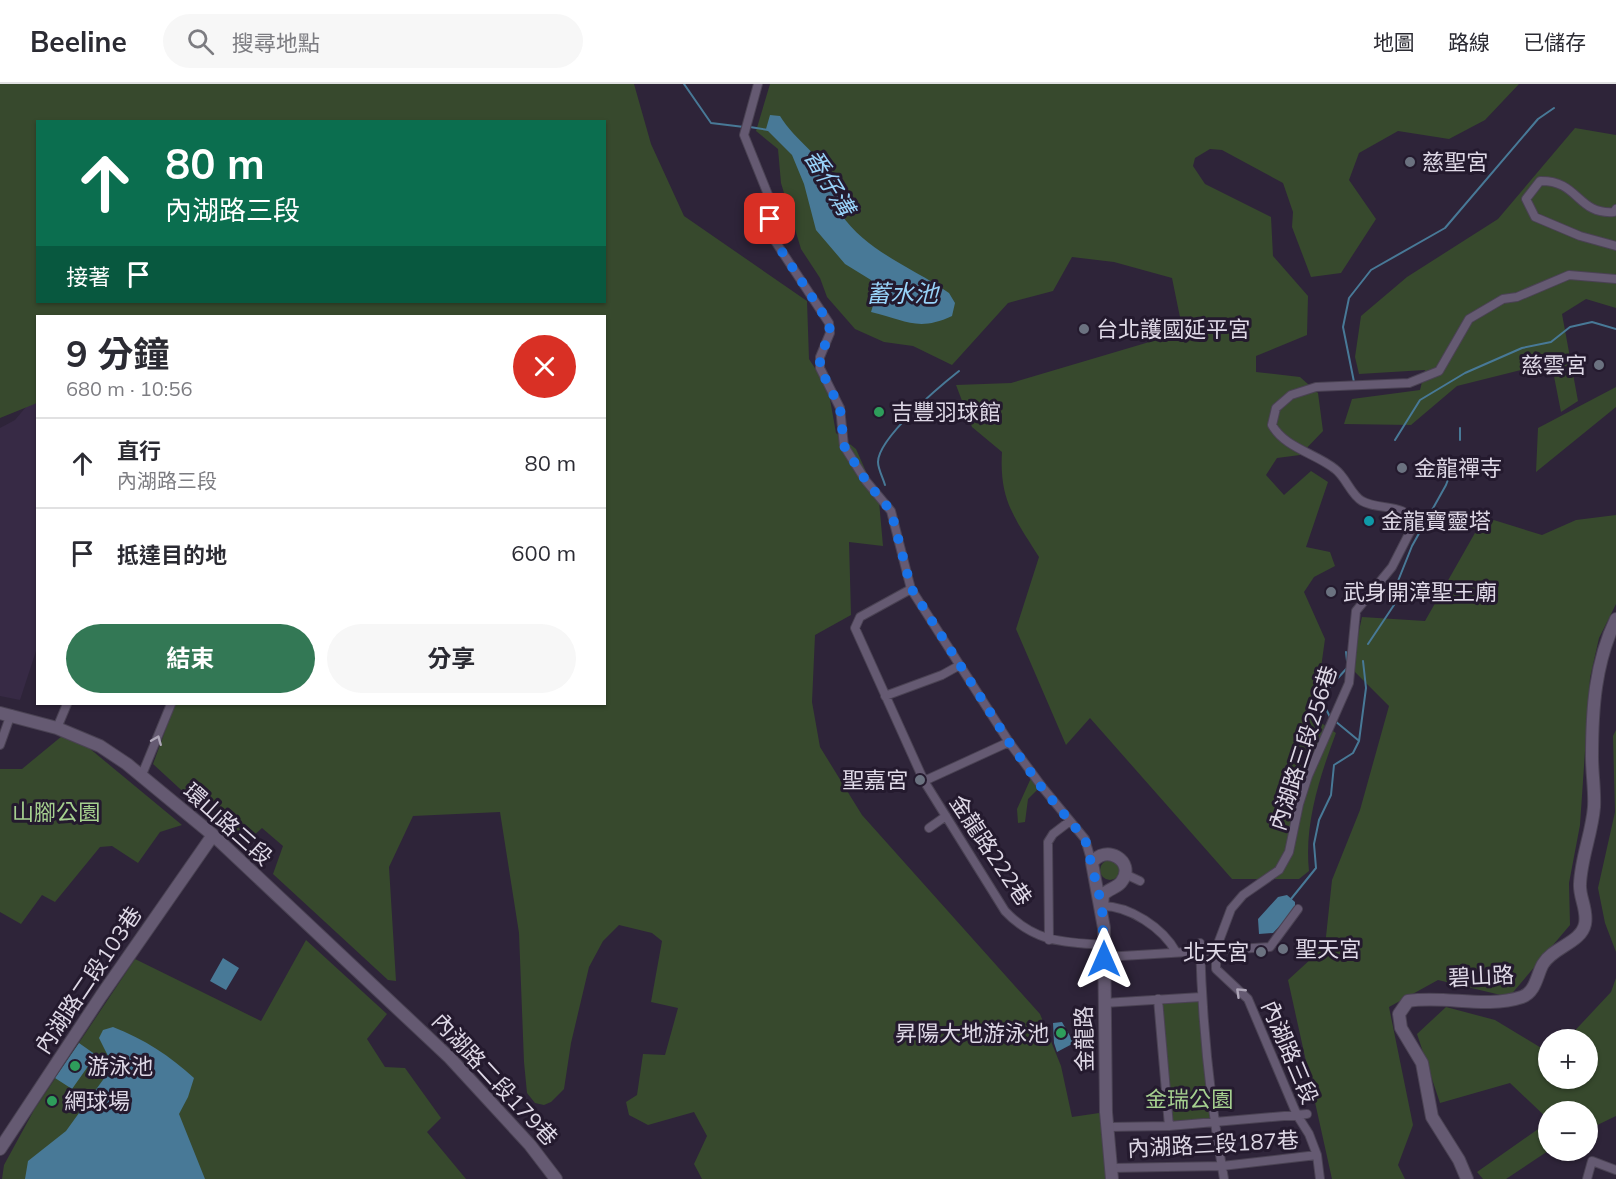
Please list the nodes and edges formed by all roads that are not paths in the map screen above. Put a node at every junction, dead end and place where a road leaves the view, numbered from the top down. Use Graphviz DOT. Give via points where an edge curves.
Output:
graph roads {
  1 [pos="758,84"];
  2 [pos="1616,209"];
  3 [pos="1616,246"];
  4 [pos="1616,279"];
  5 [pos="911,588"];
  6 [pos="1616,619"];
  7 [pos="960,664"];
  8 [pos="885,696"];
  9 [pos="67,705"];
  10 [pos="171,705"];
  11 [pos="5,713"];
  12 [pos="57,728"];
  13 [pos="1009,742"];
  14 [pos="0,745"];
  15 [pos="141,777"];
  16 [pos="924,781"];
  17 [pos="946,816"];
  18 [pos="1070,821"];
  19 [pos="929,828"];
  20 [pos="213,835"];
  21 [pos="1092,863"];
  22 [pos="1125,874"];
  23 [pos="1140,881"];
  24 [pos="1102,906"];
  25 [pos="1298,909"];
  26 [pos="1049,940"];
  27 [pos="1200,947"];
  28 [pos="1216,949"];
  29 [pos="1104,951"];
  30 [pos="1176,952"];
  31 [pos="1201,969"];
  32 [pos="1216,969"];
  33 [pos="1201,997"];
  34 [pos="1158,999"];
  35 [pos="1104,1003"];
  36 [pos="400,1010"];
  37 [pos="1307,1114"];
  38 [pos="1297,1115"];
  39 [pos="1214,1123"];
  40 [pos="1169,1126"];
  41 [pos="1108,1127"];
  42 [pos="0,1149"];
  43 [pos="1317,1155"];
  44 [pos="1222,1166"];
  45 [pos="1616,1170"];
  46 [pos="1112,1173"];
  47 [pos="556,1179"];
  48 [pos="1224,1179"];
  49 [pos="1320,1179"];
  50 [pos="1467,1179"];
  51 [pos="1587,1179"];
  1 -- 5 [label="street" via="744,135 769,197 771,229 829,323 820,368 840,408 844,446 891,511"];
  2 -- 3 [label="street" via="1601,213 1556,181 1540,181 1526,198 1535,217"];
  4 -- 28 [label="street, 內湖路三段256巷" via="1569,275 1503,299 1469,319 1439,371 1409,383 1316,387 1291,395 1276,408 1272,425 1278,435 1338,471 1361,501 1403,511 1414,524 1392,567 1356,611 1348,683 1308,776 1289,852 1279,870 1231,909"];
  5 -- 7 [label="street"];
  5 -- 8 [label="street, 金龍路222巷" via="860,617 855,628"];
  6 -- 50 [label="street, 碧山路" via="1598,666 1592,757 1594,807 1579,896 1585,910 1585,925 1578,936 1551,952 1537,982 1524,996 1499,1001 1408,1001 1399,1014 1401,1028 1422,1064 1432,1117"];
  7 -- 8 [label="street" via="942,675"];
  7 -- 13 [label="street"];
  8 -- 16 [label="street, 金龍路222巷"];
  9 -- 12 [label="street"];
  15 -- 10 [label="street, one-way"];
  11 -- 12 [label="street, 環山路三段"];
  11 -- 14 [label="street"];
  12 -- 15 [label="street, 環山路三段" via="100,746"];
  13 -- 16 [label="street"];
  13 -- 18 [label="street"];
  15 -- 20 [label="street, 環山路三段"];
  16 -- 17 [label="street, 金龍路222巷"];
  17 -- 19 [label="street"];
  17 -- 26 [label="street, 金龍路222巷" via="1005,911 1032,933"];
  18 -- 21 [label="street" via="1085,839"];
  18 -- 26 [label="street" via="1048,842"];
  20 -- 36 [label="street, 環山路三段"];
  20 -- 42 [label="street, 內湖路二段103巷"];
  21 -- 22 [label="street" via="1100,855 1112,853 1122,860"];
  21 -- 24 [label="street, 金龍路"];
  22 -- 23 [label="street"];
  22 -- 24 [label="street" via="1121,882 1103,895"];
  24 -- 29 [label="street, 金龍路"];
  24 -- 30 [label="street" via="1154,925"];
  25 -- 28 [label="street, 金龍路222巷" via="1270,946"];
  26 -- 29 [label="street, 金龍路222巷"];
  27 -- 28 [label="street, 金龍路222巷"];
  27 -- 30 [label="street, 金龍路222巷"];
  27 -- 31 [label="street"];
  28 -- 32 [label="street"];
  29 -- 30 [label="street, 金龍路222巷"];
  29 -- 35 [label="street, 金龍路"];
  31 -- 32 [label="street"];
  31 -- 33 [label="street"];
  38 -- 32 [label="street, 內湖路三段, one-way" via="1248,999"];
  33 -- 34 [label="street"];
  33 -- 39 [label="street"];
  34 -- 35 [label="street"];
  34 -- 40 [label="street"];
  35 -- 41 [label="street, 金龍路"];
  36 -- 47 [label="street, 內湖路二段179巷" via="498,1108"];
  37 -- 38 [label="street"];
  38 -- 39 [label="street"];
  38 -- 43 [label="street, 內湖路三段"];
  39 -- 40 [label="street"];
  39 -- 44 [label="street"];
  40 -- 41 [label="street"];
  41 -- 46 [label="street, 金龍路"];
  43 -- 44 [label="street, 內湖路三段187巷"];
  43 -- 49 [label="street, 內湖路三段"];
  44 -- 46 [label="street, 內湖路三段187巷"];
  44 -- 48 [label="street"];
  45 -- 51 [label="street" via="1592,1161"];
}
